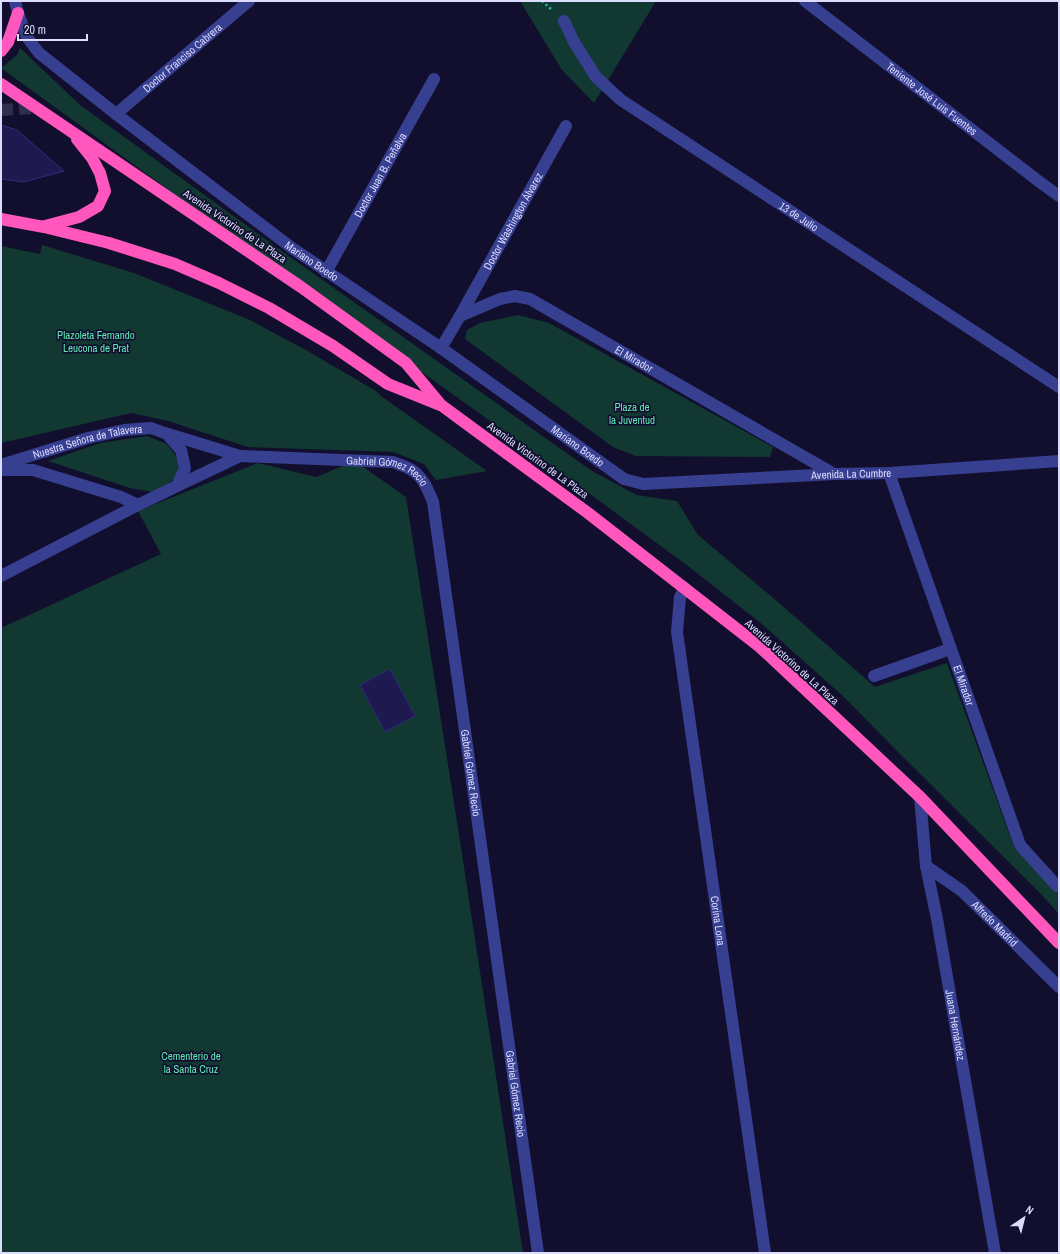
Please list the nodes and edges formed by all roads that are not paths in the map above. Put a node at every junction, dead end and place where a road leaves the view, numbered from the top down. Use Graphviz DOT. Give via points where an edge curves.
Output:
graph roads {
  1 [pos="15,1"];
  2 [pos="249,1"];
  3 [pos="805,1"];
  4 [pos="18,13"];
  5 [pos="564,21"];
  6 [pos="1,51"];
  7 [pos="434,79"];
  8 [pos="1,84"];
  9 [pos="116,114"];
  10 [pos="566,126"];
  11 [pos="72,132"];
  12 [pos="1059,196"];
  13 [pos="1,219"];
  14 [pos="44,227"];
  15 [pos="326,272"];
  16 [pos="460,316"];
  17 [pos="441,348"];
  18 [pos="1059,387"];
  19 [pos="441,405"];
  20 [pos="150,428"];
  21 [pos="240,456"];
  22 [pos="1059,461"];
  23 [pos="1,465"];
  24 [pos="1,470"];
  25 [pos="889,473"];
  26 [pos="835,474"];
  27 [pos="643,484"];
  28 [pos="177,486"];
  29 [pos="138,505"];
  30 [pos="1,576"];
  31 [pos="685,588"];
  32 [pos="950,649"];
  33 [pos="874,676"];
  34 [pos="920,796"];
  35 [pos="926,866"];
  36 [pos="1057,886"];
  37 [pos="1059,943"];
  38 [pos="1059,987"];
  39 [pos="538,1253"];
  40 [pos="765,1253"];
  41 [pos="995,1253"];
  1 -- 4 [label="street, Mariano Boedo"];
  2 -- 9 [label="street, Doctor Franciso Cabrera"];
  3 -- 12 [label="street, Teniente José Luis Fuentes"];
  4 -- 6 [label="highway" via="8,42"];
  4 -- 9 [label="street, Mariano Boedo" via="27,37 39,53"];
  5 -- 18 [label="street, 13 de Julio" via="596,77 620,100"];
  7 -- 15 [label="street, Doctor Juan B. Peñalva"];
  8 -- 11 [label="highway, Avenida Victorino de La Plaza"];
  9 -- 15 [label="street, Mariano Boedo"];
  10 -- 16 [label="street, Doctor Washington Álvarez"];
  11 -- 14 [label="highway" via="92,158 105,191 98,206 79,217"];
  11 -- 19 [label="highway, Avenida Victorino de La Plaza" via="301,287 406,363"];
  13 -- 14 [label="highway, Avenida Victorino de La Plaza"];
  14 -- 19 [label="highway, Avenida Victorino de La Plaza" via="109,243 175,264 219,283 269,308 333,346 388,384"];
  15 -- 17 [label="street, Mariano Boedo"];
  16 -- 17 [label="street"];
  16 -- 26 [label="street, El Mirador" via="500,299 515,296 530,299"];
  17 -- 27 [label="street, Mariano Boedo" via="624,478"];
  19 -- 31 [label="highway, Avenida Victorino de La Plaza"];
  20 -- 21 [label="street, Gabriel Gómez Recio"];
  20 -- 23 [label="street, Nuestra Señora de Talavera" via="124,430 88,438"];
  20 -- 28 [label="street, Nuestra Señora de Talavera" via="167,434 181,450 185,468"];
  21 -- 28 [label="street, Gabriel Gómez Recio"];
  21 -- 39 [label="street, Gabriel Gómez Recio" via="393,462 411,469 421,478 433,502"];
  22 -- 25 [label="street, Avenida La Cumbre"];
  24 -- 29 [label="street, Nuestra Señora de Talavera" via="33,470 121,497"];
  25 -- 26 [label="street, Avenida La Cumbre"];
  25 -- 32 [label="street, El Mirador"];
  26 -- 27 [label="street, Avenida La Cumbre"];
  28 -- 29 [label="street"];
  29 -- 30 [label="street"];
  31 -- 34 [label="highway, Avenida Victorino de La Plaza" via="760,647"];
  31 -- 40 [label="street, Corina Lona" via="680,597 677,632"];
  32 -- 33 [label="street"];
  32 -- 36 [label="street, El Mirador" via="1020,845"];
  34 -- 35 [label="street, Juana Hernández"];
  34 -- 37 [label="highway, Avenida Victorino de La Plaza"];
  35 -- 38 [label="street, Alfredo Madrid" via="962,890"];
  35 -- 41 [label="street, Juana Hernández"];
}
